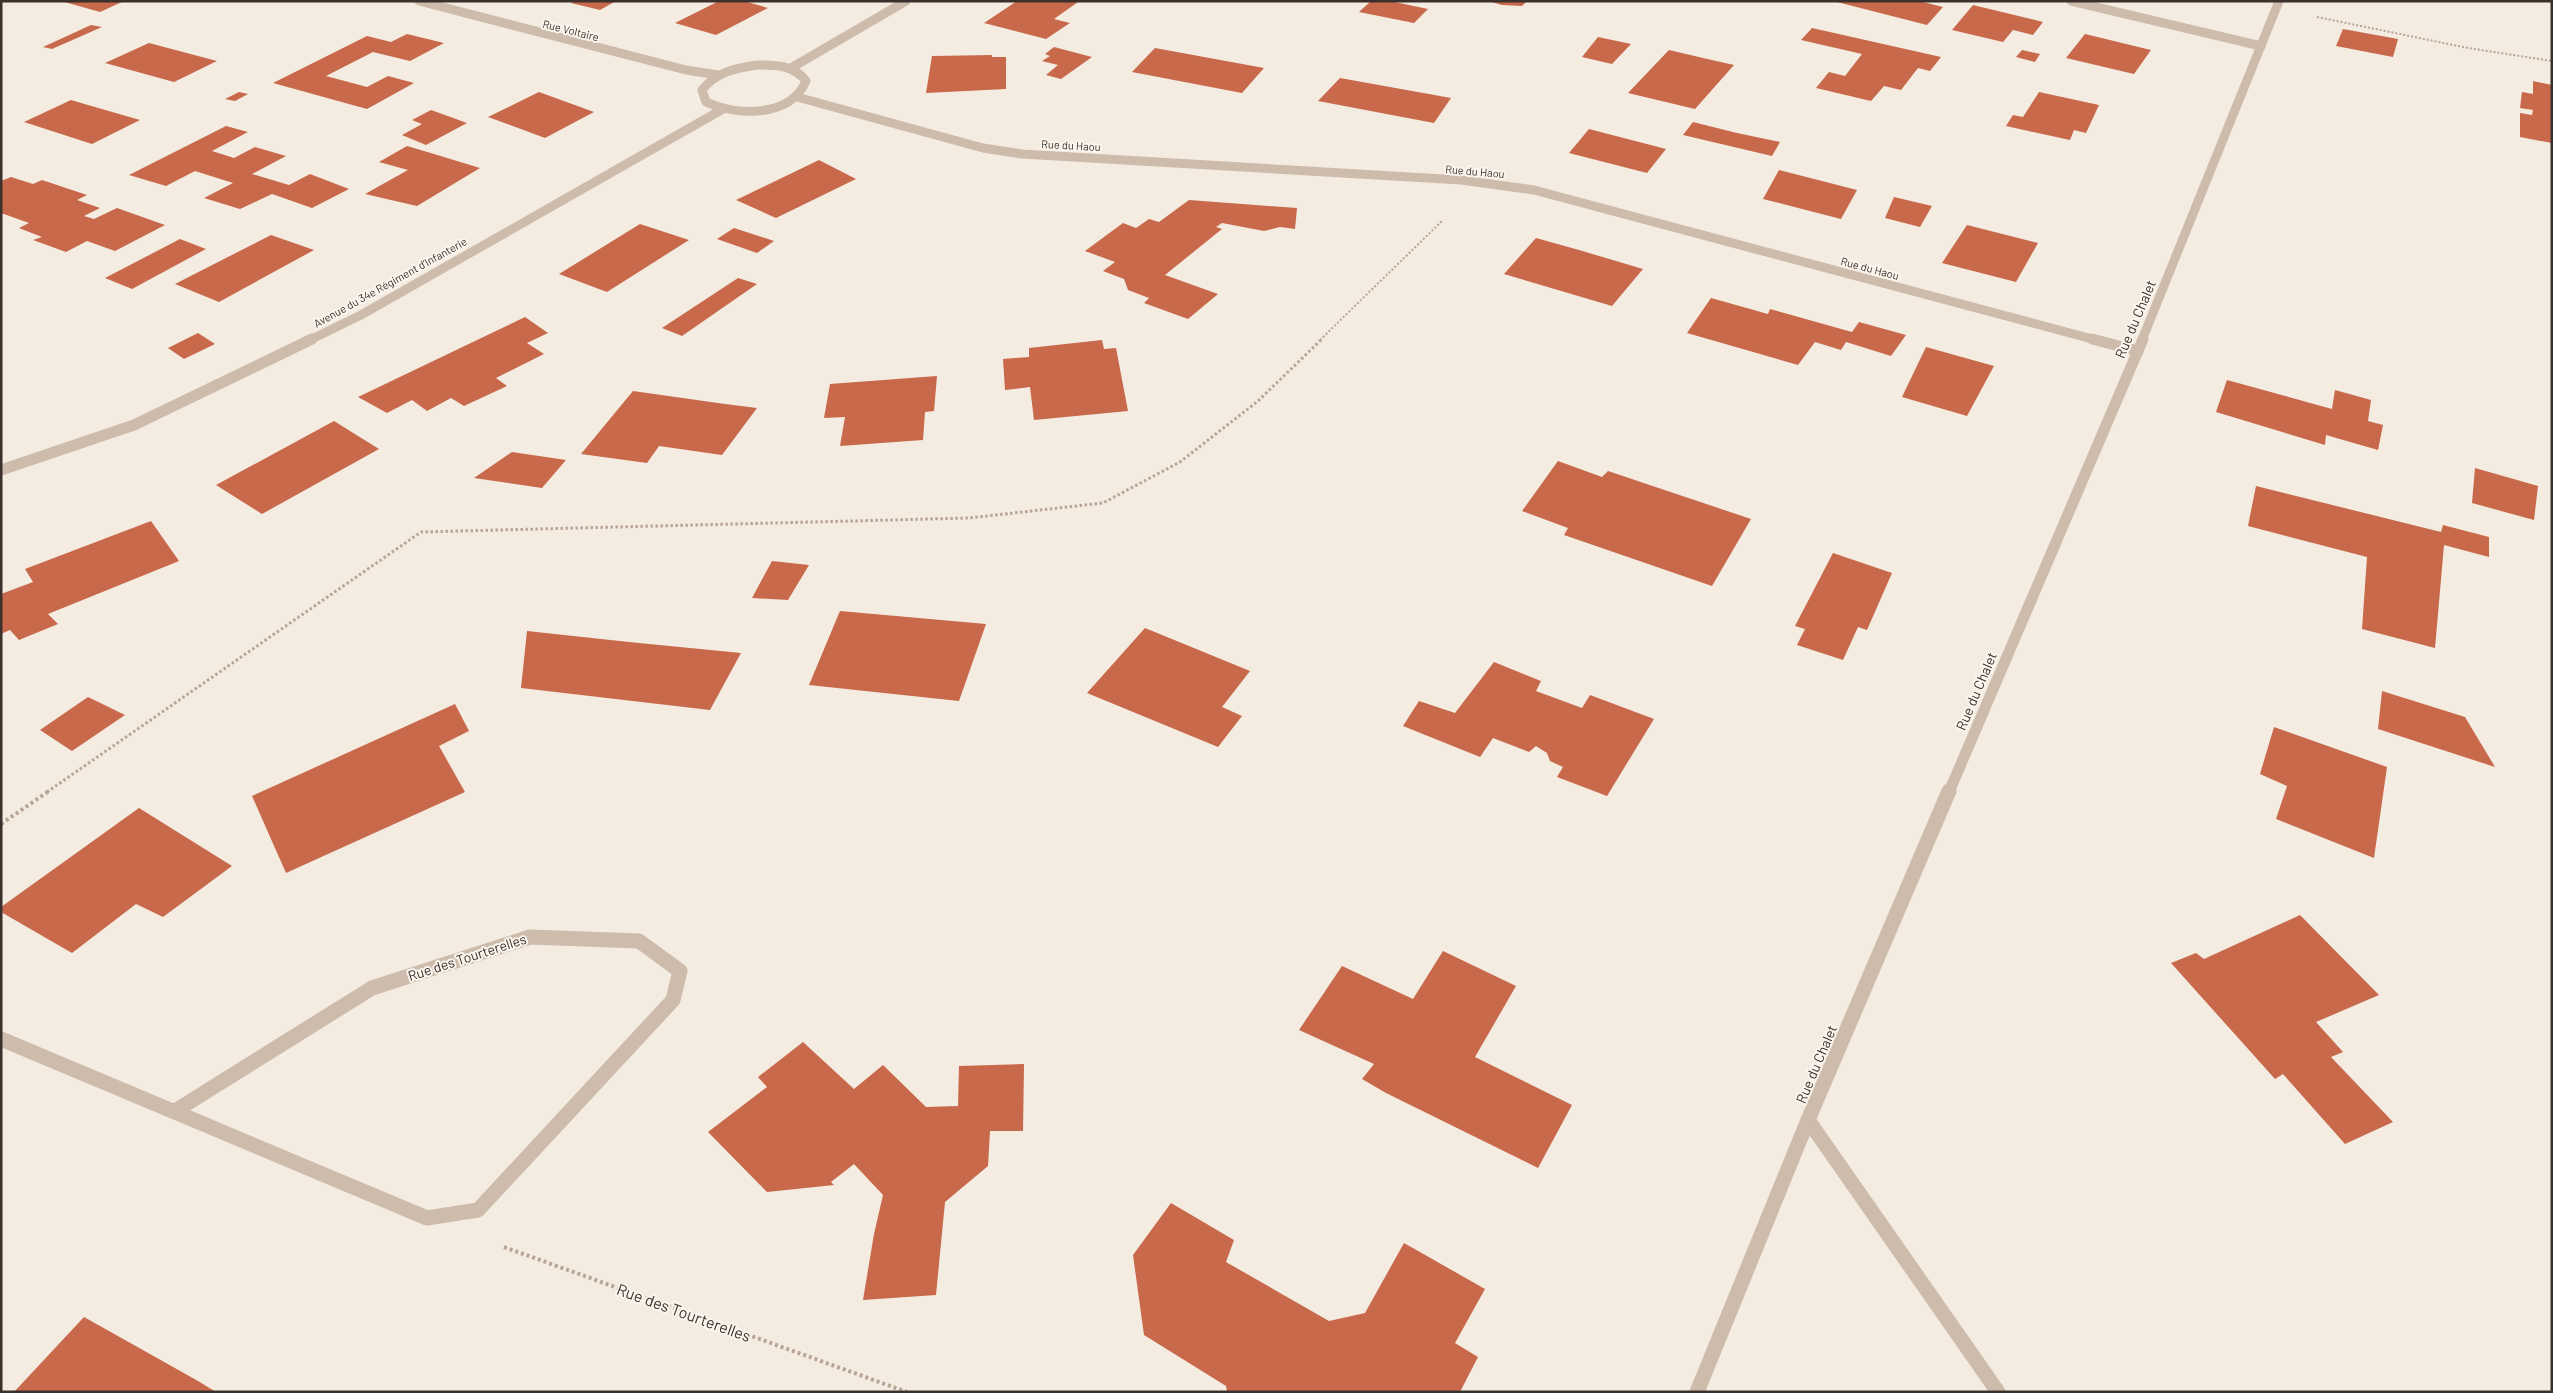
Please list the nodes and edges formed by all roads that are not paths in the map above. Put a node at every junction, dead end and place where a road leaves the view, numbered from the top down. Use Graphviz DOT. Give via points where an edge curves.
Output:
graph roads {
  1 [pos="419,1"];
  2 [pos="906,1"];
  3 [pos="2071,1"];
  4 [pos="2277,5"];
  5 [pos="2261,46"];
  6 [pos="791,68"];
  7 [pos="718,75"];
  8 [pos="797,98"];
  9 [pos="723,109"];
  10 [pos="2138,351"];
  11 [pos="1,470"];
  12 [pos="1,1039"];
  13 [pos="175,1111"];
  14 [pos="1808,1120"];
  15 [pos="1697,1392"];
  16 [pos="1998,1392"];
  1 -- 7 [label="street, Rue Voltaire" via="678,68"];
  2 -- 6 [label="street"];
  3 -- 5 [label="street"];
  4 -- 5 [label="street, Rue du Chalet"];
  5 -- 10 [label="street, Rue du Chalet"];
  6 -- 7 [label="street" via="757,65 739,67"];
  6 -- 8 [label="street" via="802,74 806,81 805,90"];
  7 -- 9 [label="street" via="708,82 702,94 706,102"];
  8 -- 9 [label="street" via="764,110"];
  8 -- 10 [label="street, Rue du Haou" via="984,148 1022,154 1482,182 1534,190"];
  9 -- 11 [label="street, Avenue du 34e Régiment d'Infanterie" via="361,315 134,425"];
  10 -- 14 [label="street, Rue du Chalet"];
  12 -- 13 [label="street"];
  13 -- 13 [label="street, Rue des Tourterelles" via="372,988 530,937 639,942 680,971 673,1000 478,1210 427,1218"];
  14 -- 15 [label="street, Rue du Chalet"];
  14 -- 16 [label="street"];
}
